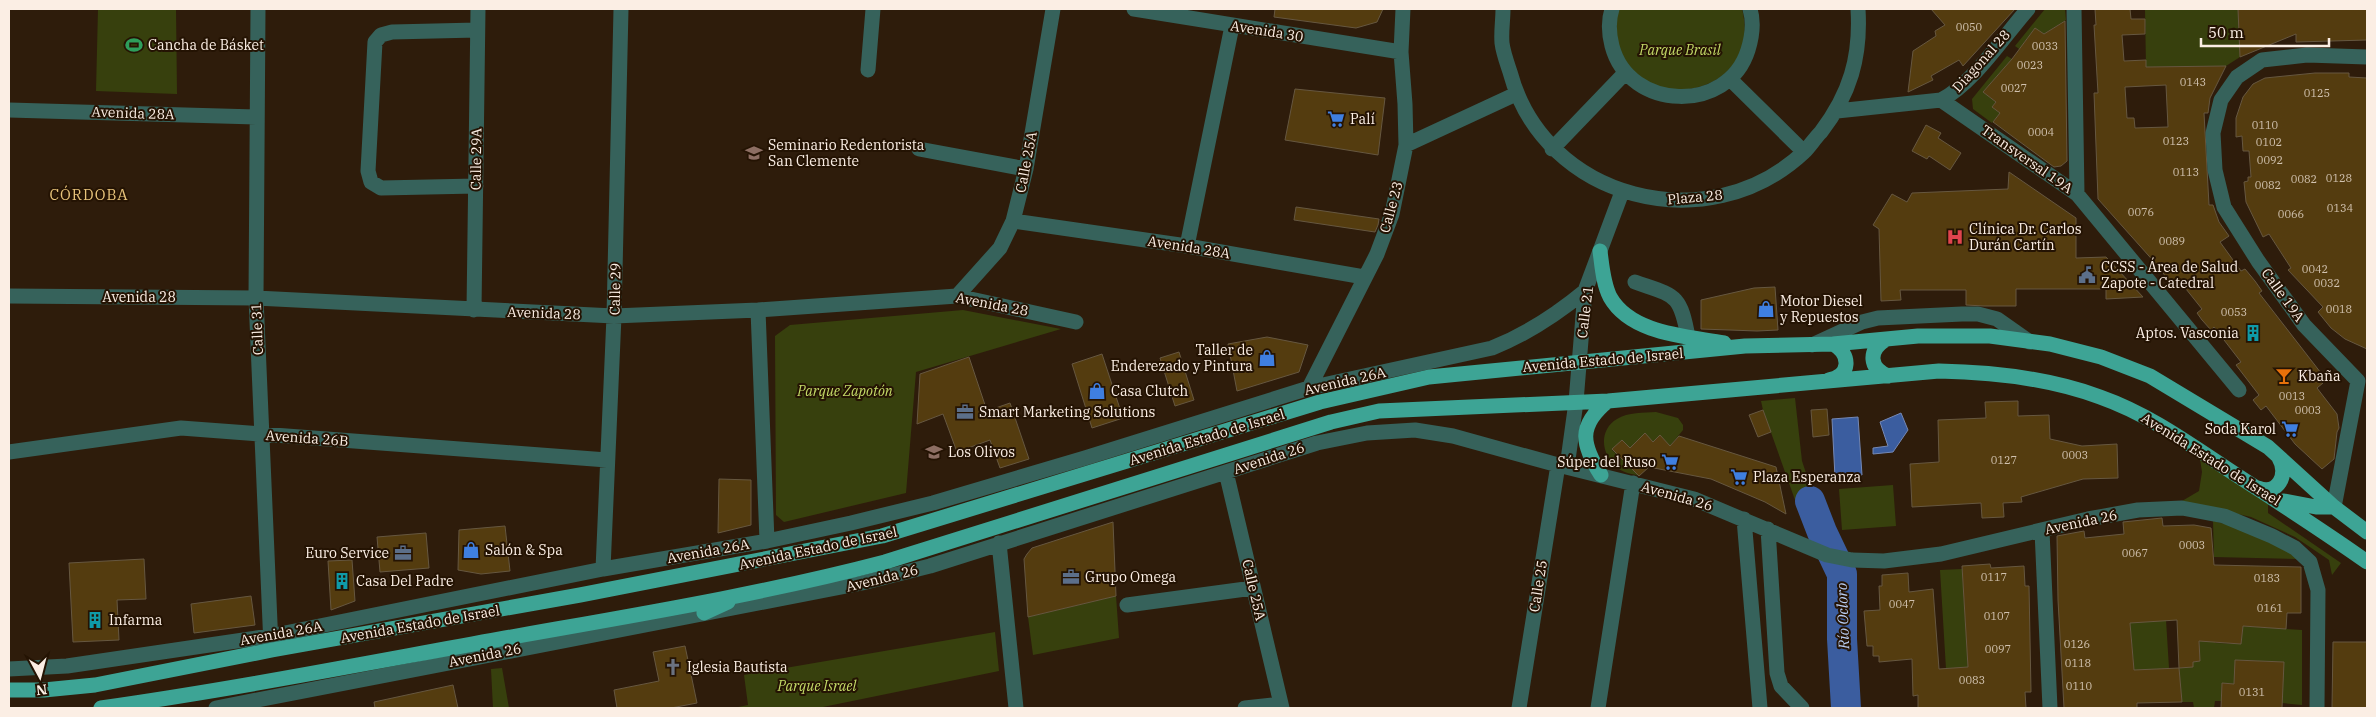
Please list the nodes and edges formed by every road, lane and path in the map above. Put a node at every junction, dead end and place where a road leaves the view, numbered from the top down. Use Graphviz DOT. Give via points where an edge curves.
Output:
graph roads {
  1 [pos="258,9"];
  2 [pos="478,9"];
  3 [pos="621,9"];
  4 [pos="873,9"];
  5 [pos="1053,9"];
  6 [pos="1134,9"];
  7 [pos="1403,9"];
  8 [pos="1503,9"];
  9 [pos="1612,9"];
  10 [pos="1750,9"];
  11 [pos="1858,9"];
  12 [pos="2028,9"];
  13 [pos="2074,9"];
  14 [pos="1232,26"];
  15 [pos="477,30"];
  16 [pos="1401,52"];
  17 [pos="2367,57"];
  18 [pos="868,70"];
  19 [pos="1625,73"];
  20 [pos="1730,79"];
  21 [pos="1516,94"];
  22 [pos="1941,100"];
  23 [pos="9,110"];
  24 [pos="1837,110"];
  25 [pos="257,117"];
  26 [pos="1406,145"];
  27 [pos="919,149"];
  28 [pos="1552,149"];
  29 [pos="1804,152"];
  30 [pos="1026,169"];
  31 [pos="476,186"];
  32 [pos="1622,192"];
  33 [pos="2077,194"];
  34 [pos="1013,221"];
  35 [pos="1187,246"];
  36 [pos="1600,251"];
  37 [pos="1364,277"];
  38 [pos="1635,282"];
  39 [pos="1585,291"];
  40 [pos="9,296"];
  41 [pos="957,296"];
  42 [pos="256,298"];
  43 [pos="474,310"];
  44 [pos="758,310"];
  45 [pos="614,316"];
  46 [pos="1076,322"];
  47 [pos="1688,337"];
  48 [pos="1885,340"];
  49 [pos="2030,342"];
  50 [pos="1833,344"];
  51 [pos="1812,345"];
  52 [pos="1745,346"];
  53 [pos="1580,363"];
  54 [pos="1888,376"];
  55 [pos="2363,380"];
  56 [pos="1828,381"];
  57 [pos="1309,388"];
  58 [pos="2239,390"];
  59 [pos="1608,401"];
  60 [pos="1576,402"];
  61 [pos="262,435"];
  62 [pos="9,452"];
  63 [pos="2279,458"];
  64 [pos="607,460"];
  65 [pos="1562,466"];
  66 [pos="1226,472"];
  67 [pos="1601,475"];
  68 [pos="1633,483"];
  69 [pos="2254,487"];
  70 [pos="2278,500"];
  71 [pos="2334,507"];
  72 [pos="1744,518"];
  73 [pos="1768,529"];
  74 [pos="2042,531"];
  75 [pos="2367,532"];
  76 [pos="767,541"];
  77 [pos="999,543"];
  78 [pos="2345,546"];
  79 [pos="2367,562"];
  80 [pos="603,569"];
  81 [pos="1254,588"];
  82 [pos="748,592"];
  83 [pos="1127,606"];
  84 [pos="704,613"];
  85 [pos="542,632"];
  86 [pos="583,636"];
  87 [pos="271,643"];
  88 [pos="9,669"];
  89 [pos="277,679"];
  90 [pos="9,690"];
  91 [pos="281,702"];
  92 [pos="1281,706"];
  93 [pos="101,708"];
  94 [pos="216,708"];
  95 [pos="1016,708"];
  96 [pos="1245,708"];
  97 [pos="1519,708"];
  98 [pos="1598,708"];
  99 [pos="1760,708"];
  100 [pos="1802,708"];
  101 [pos="2050,708"];
  102 [pos="2317,708"];
  1 -- 25 [label="street, Calle 31"];
  2 -- 15 [label="street, Calle 29A"];
  3 -- 45 [label="street, Calle 29"];
  4 -- 18 [label="street"];
  5 -- 30 [label="street, Calle 25A"];
  6 -- 14 [label="street, Avenida 30"];
  7 -- 16 [label="street, Calle 23"];
  8 -- 21 [label="street, Plaza 28" via="1502,43"];
  9 -- 19 [label="street" via="1609,35 1614,55"];
  10 -- 20 [label="street" via="1752,36 1745,59"];
  11 -- 24 [label="street, Plaza 28" via="1860,33 1853,73"];
  12 -- 22 [label="street, Diagonal 28" via="1959,88"];
  13 -- 33 [label="street"];
  14 -- 16 [label="street, Avenida 30"];
  14 -- 35 [label="street"];
  15 -- 31 [label="street, Calle 29A"];
  15 -- 31 [label="street" via="392,32 381,35 375,42 368,171 371,182 381,188"];
  16 -- 26 [label="street, Calle 23"];
  17 -- 55 [label="street, Calle 19A" via="2307,55 2262,60 2237,77 2221,100 2212,133 2215,170 2224,207 2258,262 2304,324"];
  19 -- 20 [label="street" via="1643,88 1665,96 1688,98 1710,92"];
  19 -- 28 [label="street"];
  20 -- 29 [label="street"];
  21 -- 26 [label="street"];
  21 -- 28 [label="street, Plaza 28"];
  22 -- 24 [label="street, Diagonal 28"];
  22 -- 33 [label="street, Transversal 19A"];
  23 -- 25 [label="street, Avenida 28A"];
  24 -- 29 [label="street, Plaza 28"];
  25 -- 42 [label="street, Calle 31"];
  26 -- 37 [label="street, Calle 23" via="1392,214 1377,254"];
  27 -- 30 [label="street"];
  28 -- 32 [label="street, Plaza 28" via="1585,174"];
  29 -- 32 [label="street, Plaza 28" via="1765,181 1719,198 1670,201"];
  30 -- 34 [label="street, Calle 25A"];
  31 -- 43 [label="street, Calle 29A"];
  32 -- 36 [label="street, Calle 21"];
  33 -- 58 [label="street, Transversal 19A"];
  34 -- 35 [label="street, Avenida 28A"];
  34 -- 41 [label="street, Calle 25A" via="1000,248"];
  35 -- 37 [label="street, Avenida 28A"];
  36 -- 39 [label="street, Calle 21"];
  36 -- 47 [label="main road" via="1609,295 1619,311 1639,325"];
  37 -- 57 [label="street, Calle 23"];
  38 -- 47 [label="street" via="1664,292 1679,302"];
  39 -- 53 [label="street, Calle 21"];
  39 -- 57 [label="street, Avenida 26A" via="1552,317 1492,348"];
  40 -- 42 [label="street, Avenida 28"];
  41 -- 44 [label="street, Avenida 28"];
  41 -- 46 [label="street, Avenida 28"];
  42 -- 43 [label="street, Avenida 28"];
  42 -- 61 [label="street, Calle 31"];
  43 -- 45 [label="street, Avenida 28"];
  44 -- 45 [label="street, Avenida 28"];
  44 -- 76 [label="street"];
  45 -- 64 [label="street, Calle 29"];
  47 -- 52 [label="main road"];
  48 -- 49 [label="main road, Avenida Estado de Israel" via="1918,336 1990,336"];
  48 -- 50 [label="main road, Avenida Estado de Israel"];
  48 -- 54 [label="main road" via="1872,354 1873,364"];
  49 -- 51 [label="street" via="1997,319 1962,314 1878,318"];
  49 -- 63 [label="main road, Avenida Estado de Israel" via="2101,358 2150,376 2218,415 2268,447"];
  50 -- 51 [label="main road, Avenida Estado de Israel"];
  50 -- 56 [label="main road" via="1845,356 1846,365 1843,373"];
  51 -- 52 [label="main road, Avenida Estado de Israel"];
  52 -- 53 [label="main road, Avenida Estado de Israel"];
  53 -- 60 [label="street, Calle 21"];
  53 -- 87 [label="main road, Avenida Estado de Israel" via="1429,377 1329,400 882,536 580,595"];
  54 -- 56 [label="main road, Avenida Estado de Israel"];
  54 -- 69 [label="main road, Avenida Estado de Israel" via="1940,371 1977,372 2049,382 2099,396 2147,416"];
  55 -- 71 [label="street, Calle 19A"];
  56 -- 59 [label="main road, Avenida Estado de Israel"];
  57 -- 76 [label="street, Avenida 26A" via="932,503"];
  59 -- 60 [label="main road, Avenida Estado de Israel"];
  59 -- 67 [label="main road" via="1592,416 1586,434 1590,458"];
  60 -- 65 [label="street, Calle 21"];
  60 -- 82 [label="main road, Avenida Estado de Israel" via="1369,414 1331,422 886,562"];
  61 -- 62 [label="street, Avenida 26B" via="181,428"];
  61 -- 64 [label="street, Avenida 26B"];
  61 -- 87 [label="street, Calle 31"];
  63 -- 69 [label="main road" via="2284,465 2280,484 2272,489"];
  63 -- 71 [label="main road, Avenida Estado de Israel"];
  64 -- 80 [label="street, Calle 29"];
  65 -- 66 [label="street, Avenida 26" via="1453,436 1415,430 1366,433 1316,443"];
  65 -- 67 [label="street, Avenida 26"];
  65 -- 97 [label="street, Calle 25"];
  66 -- 77 [label="street, Avenida 26"];
  66 -- 81 [label="street, Calle 25A"];
  67 -- 68 [label="street, Avenida 26"];
  68 -- 72 [label="street, Avenida 26" via="1694,499"];
  68 -- 98 [label="street"];
  69 -- 70 [label="main road, Avenida Estado de Israel"];
  70 -- 71 [label="main road"];
  70 -- 78 [label="main road, Avenida Estado de Israel"];
  71 -- 75 [label="main road, Avenida Estado de Israel"];
  71 -- 78 [label="main road" via="2339,534"];
  72 -- 73 [label="street, Avenida 26"];
  72 -- 99 [label="street"];
  73 -- 74 [label="street, Avenida 26" via="1827,555 1852,560 1933,555"];
  73 -- 100 [label="street" via="1777,672 1781,686"];
  74 -- 101 [label="street"];
  74 -- 102 [label="street, Avenida 26" via="2138,510 2182,508 2224,516 2295,548 2310,562 2318,590"];
  76 -- 80 [label="street, Avenida 26A"];
  77 -- 84 [label="street, Avenida 26" via="862,584"];
  77 -- 95 [label="street"];
  78 -- 79 [label="main road, Avenida Estado de Israel"];
  80 -- 87 [label="street, Avenida 26A"];
  81 -- 83 [label="street"];
  81 -- 92 [label="street, Calle 25A"];
  82 -- 84 [label="main road"];
  82 -- 85 [label="main road, Avenida Estado de Israel"];
  84 -- 86 [label="street, Avenida 26"];
  85 -- 86 [label="main road"];
  85 -- 89 [label="main road, Avenida Estado de Israel"];
  86 -- 91 [label="street, Avenida 26"];
  87 -- 88 [label="street, Avenida 26A" via="67,666"];
  87 -- 90 [label="main road, Avenida Estado de Israel" via="95,685"];
  89 -- 91 [label="street"];
  89 -- 93 [label="main road, Avenida Estado de Israel"];
  91 -- 94 [label="street, Avenida 26"];
  92 -- 96 [label="street"];
}
